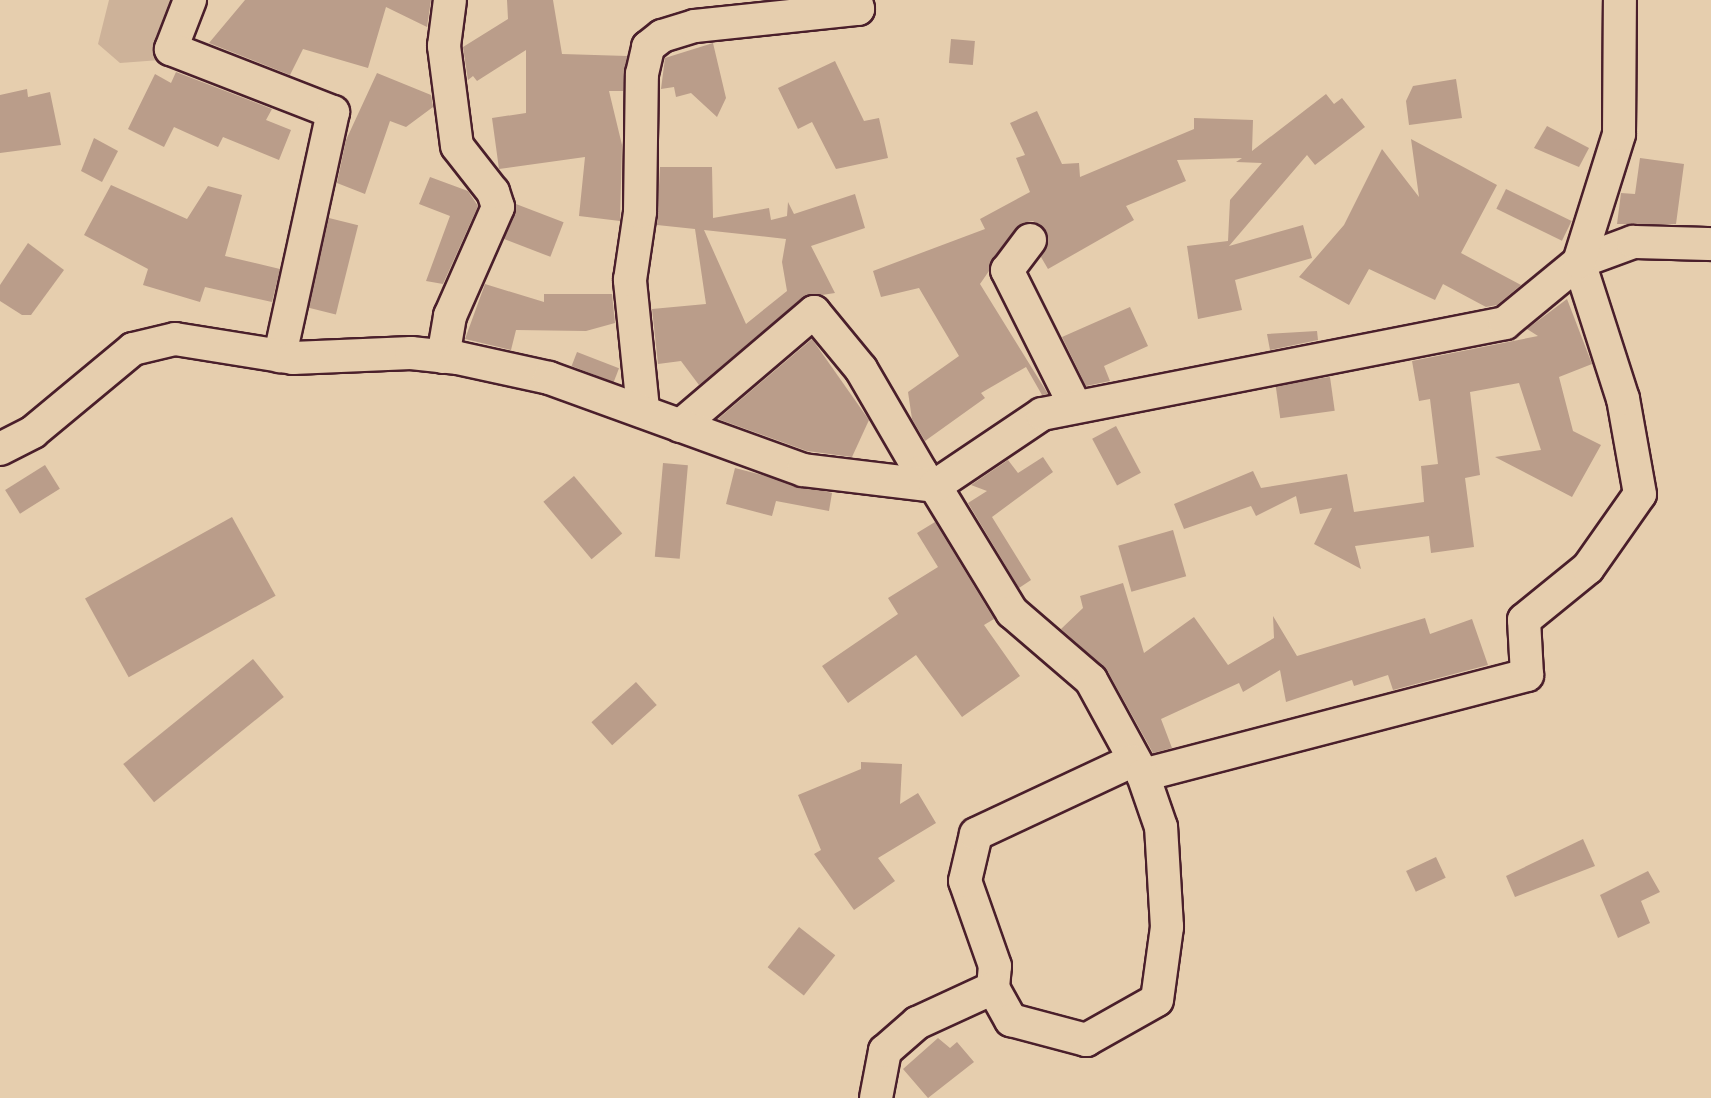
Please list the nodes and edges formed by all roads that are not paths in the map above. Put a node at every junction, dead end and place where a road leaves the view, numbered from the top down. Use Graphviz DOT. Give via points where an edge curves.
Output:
graph roads {
  1 [pos="190,0"];
  2 [pos="450,0"];
  3 [pos="856,0"];
  4 [pos="1620,0"];
  5 [pos="1030,240"];
  6 [pos="1711,244"];
  7 [pos="1579,262"];
  8 [pos="280,356"];
  9 [pos="443,357"];
  10 [pos="1075,406"];
  11 [pos="643,409"];
  12 [pos="680,426"];
  13 [pos="0,449"];
  14 [pos="928,485"];
  15 [pos="1137,768"];
  16 [pos="993,988"];
  17 [pos="876,1098"];
  1 -- 8 [label="street" via="171,49 333,112"];
  2 -- 9 [label="street" via="444,46 457,146 493,192 498,207 450,316"];
  3 -- 11 [label="street" via="858,9 695,26 648,47 642,74 640,212 630,280"];
  4 -- 7 [label="street" via="1619,134"];
  5 -- 10 [label="street" via="1007,270"];
  6 -- 7 [label="street" via="1633,242"];
  7 -- 10 [label="street" via="1505,323 1485,330"];
  7 -- 15 [label="street" via="1623,399 1640,494 1588,568 1524,620 1527,675"];
  8 -- 9 [label="street"];
  8 -- 13 [label="street" via="154,341 133,349 33,432"];
  9 -- 11 [label="street" via="549,378"];
  10 -- 14 [label="street" via="1012,428"];
  11 -- 12 [label="street"];
  12 -- 14 [label="street" via="803,470"];
  12 -- 14 [label="street" via="814,312 870,382"];
  14 -- 15 [label="street" via="1012,612 1091,680 1117,720"];
  15 -- 16 [label="street" via="976,834 965,881 995,966"];
  15 -- 16 [label="street" via="1161,827 1167,927 1157,1000 1086,1040 1011,1020"];
  16 -- 17 [label="street" via="917,1023 885,1051"];
}
